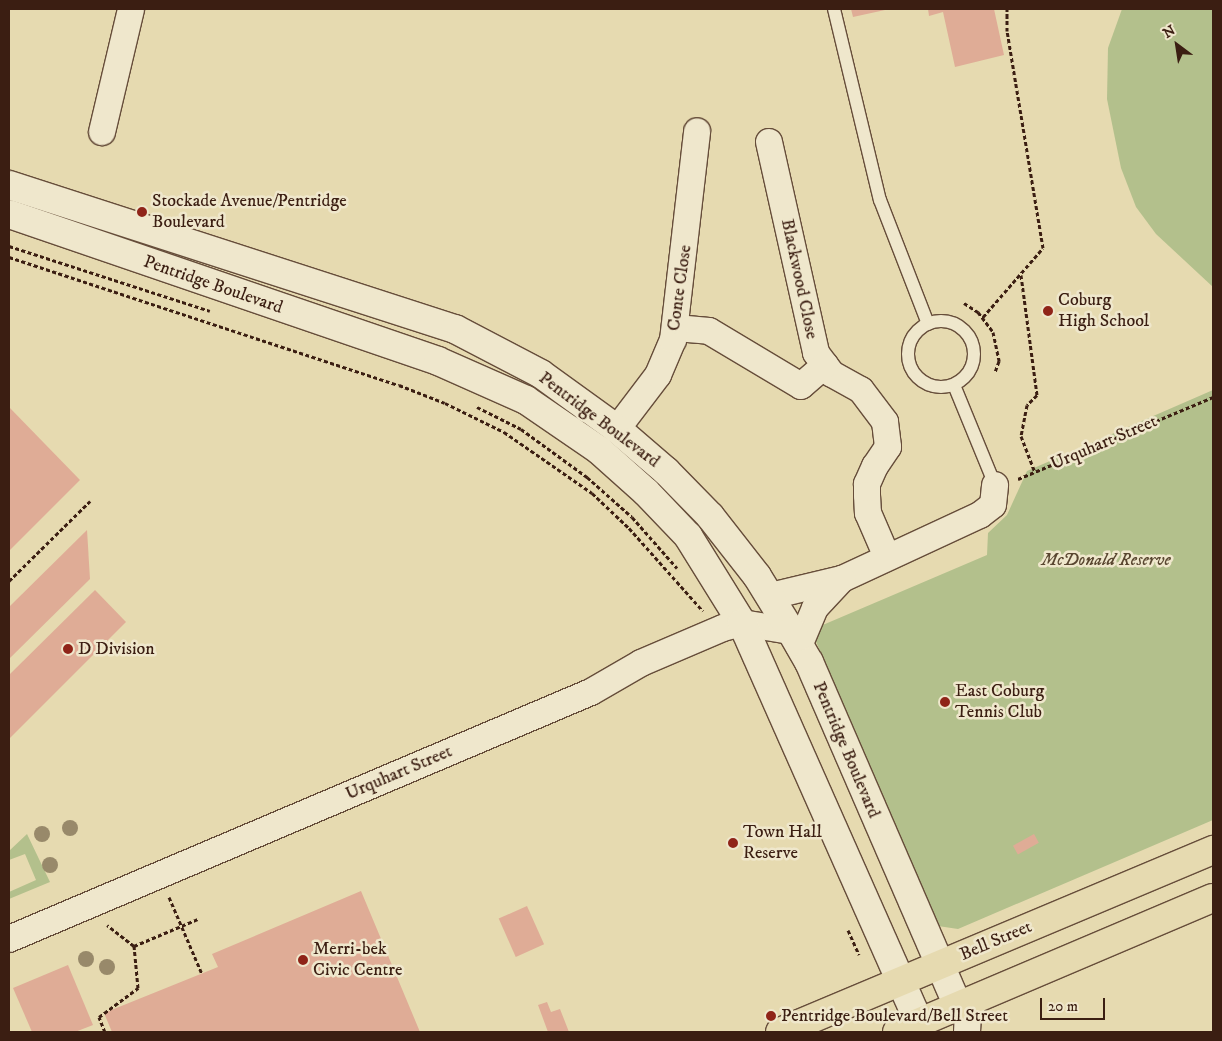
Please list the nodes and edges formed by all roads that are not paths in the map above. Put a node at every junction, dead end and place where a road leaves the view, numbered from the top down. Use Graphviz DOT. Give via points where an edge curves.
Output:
graph roads {
  1 [pos="131,9"];
  2 [pos="834,9"];
  3 [pos="697,131"];
  4 [pos="102,132"];
  5 [pos="769,142"];
  6 [pos="9,185"];
  7 [pos="9,214"];
  8 [pos="197,246"];
  9 [pos="186,277"];
  10 [pos="928,324"];
  11 [pos="676,328"];
  12 [pos="825,365"];
  13 [pos="541,374"];
  14 [pos="954,385"];
  15 [pos="526,400"];
  16 [pos="617,429"];
  17 [pos="599,450"];
  18 [pos="995,487"];
  19 [pos="887,557"];
  20 [pos="842,579"];
  21 [pos="770,596"];
  22 [pos="742,623"];
  23 [pos="795,638"];
  24 [pos="1213,850"];
  25 [pos="1213,898"];
  26 [pos="9,940"];
  27 [pos="939,965"];
  28 [pos="900,981"];
  29 [pos="939,1019"];
  30 [pos="780,1032"];
  31 [pos="967,1032"];
  1 -- 4 [label="street"];
  2 -- 10 [label="lane" via="880,200"];
  3 -- 11 [label="street, Conte Close"];
  5 -- 12 [label="street, Blackwood Close" via="812,342"];
  6 -- 8 [label="street, Pentridge Boulevard"];
  7 -- 9 [label="street, Pentridge Boulevard"];
  8 -- 9 [label="street"];
  8 -- 13 [label="street, Pentridge Boulevard" via="455,329"];
  9 -- 15 [label="street, Pentridge Boulevard" via="438,361"];
  10 -- 14 [label="lane" via="953,324 970,338 974,360 962,380"];
  10 -- 14 [label="lane" via="914,335 909,345 909,365 914,374 930,386"];
  11 -- 12 [label="street" via="708,331 801,386"];
  11 -- 16 [label="street, Conte Close" via="658,375"];
  12 -- 19 [label="street, Blackwood Close" via="832,374 861,390 885,422 888,447 874,466 867,484 867,495 868,514"];
  13 -- 15 [label="street"];
  13 -- 16 [label="street, Pentridge Boulevard"];
  14 -- 18 [label="lane"];
  15 -- 17 [label="street, Pentridge Boulevard"];
  16 -- 17 [label="street"];
  16 -- 21 [label="street, Pentridge Boulevard" via="666,471 710,516"];
  17 -- 22 [label="street, Pentridge Boulevard" via="688,536"];
  18 -- 19 [label="street" via="993,505 980,515"];
  19 -- 20 [label="street"];
  20 -- 21 [label="street"];
  20 -- 23 [label="street" via="815,608"];
  21 -- 23 [label="street, Pentridge Boulevard"];
  22 -- 23 [label="street, Urquhart Street"];
  22 -- 26 [label="street, Urquhart Street" via="675,648 591,692"];
  22 -- 28 [label="street, Pentridge Boulevard"];
  23 -- 27 [label="street, Pentridge Boulevard"];
  24 -- 27 [label="highway, Bell Street"];
  25 -- 29 [label="highway"];
  27 -- 28 [label="highway, Bell Street"];
  27 -- 29 [label="street, Pentridge Boulevard"];
  28 -- 29 [label="street, Pentridge Boulevard"];
  28 -- 30 [label="highway, Bell Street"];
  29 -- 31 [label="street" via="968,1012"];
}
